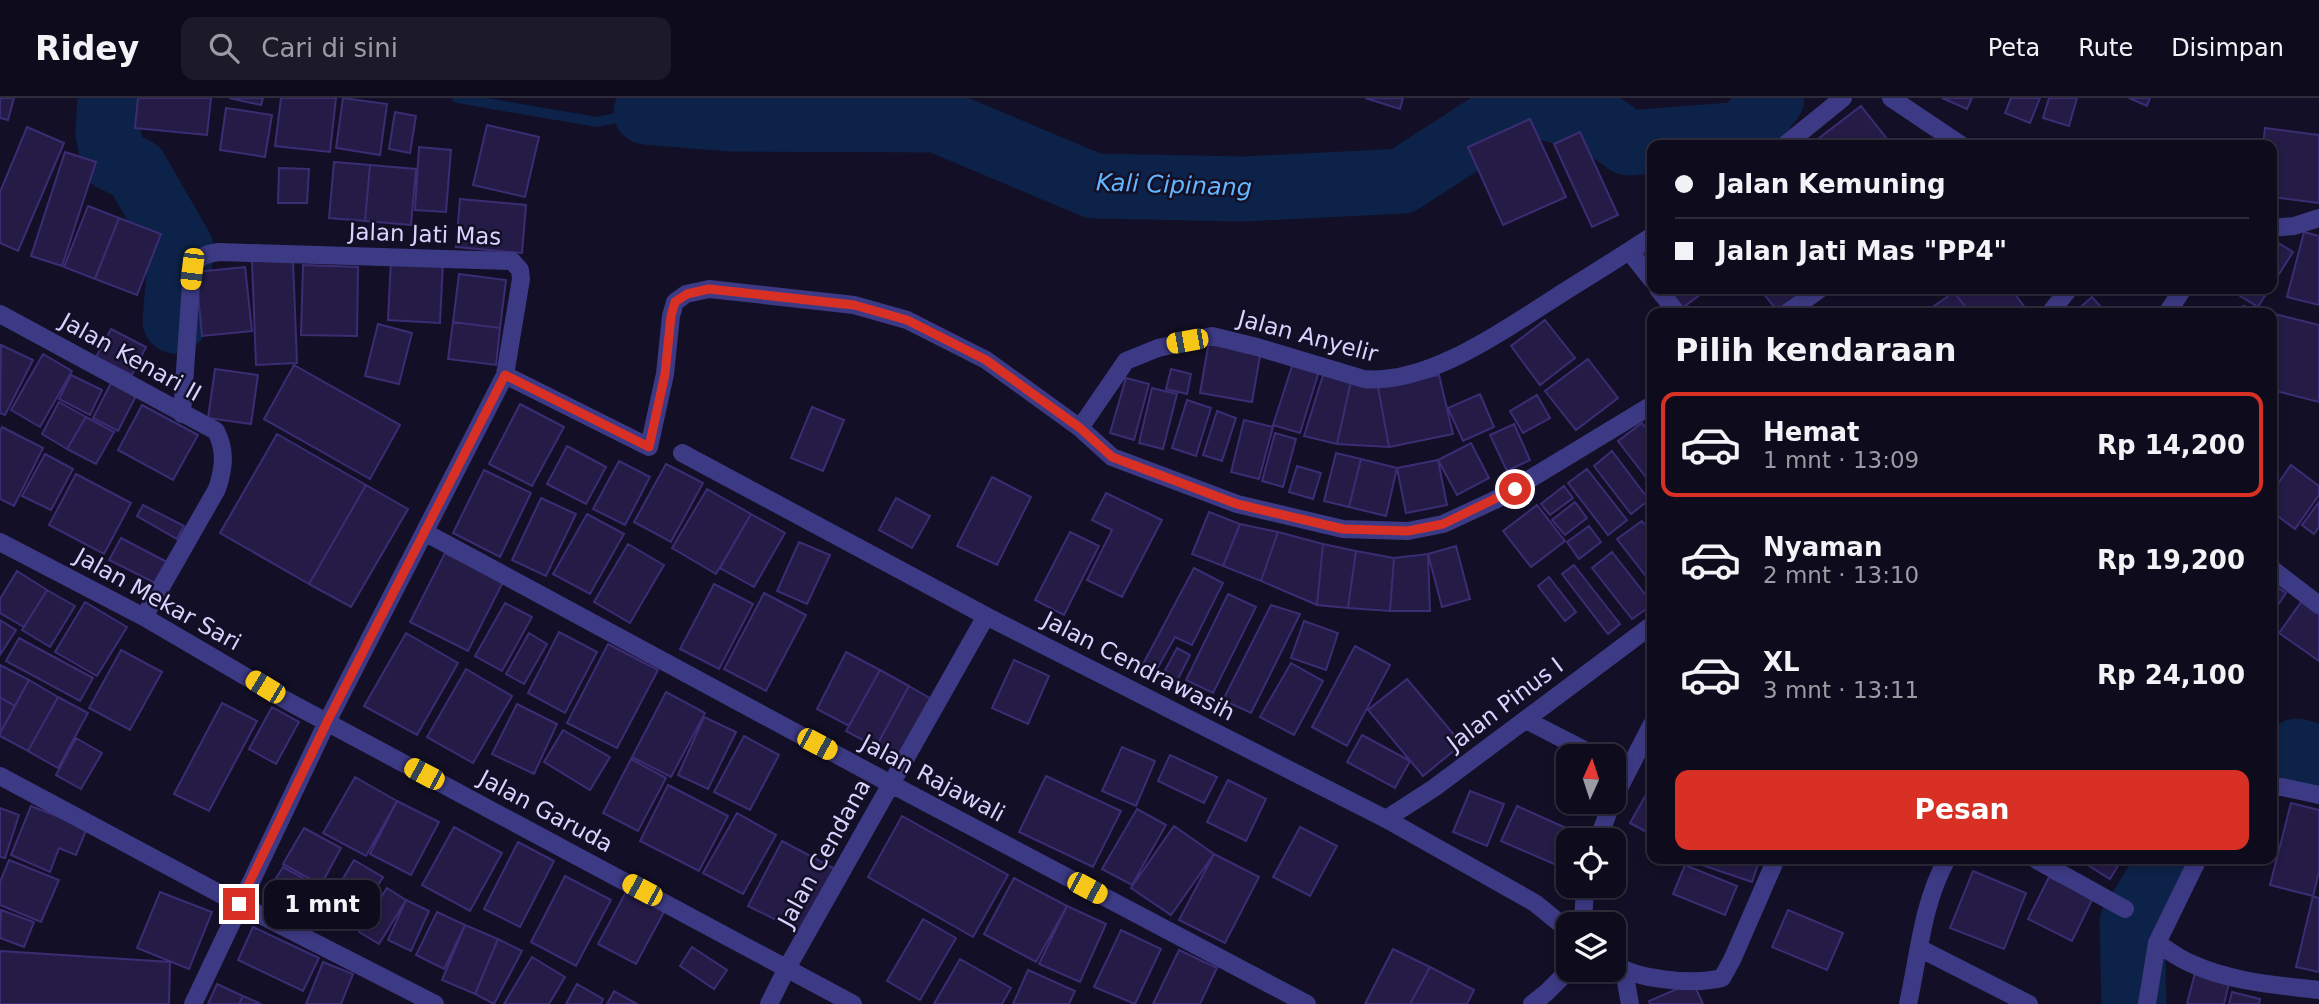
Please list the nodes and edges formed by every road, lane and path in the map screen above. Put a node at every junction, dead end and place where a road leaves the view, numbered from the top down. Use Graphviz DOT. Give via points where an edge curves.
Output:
graph roads {
  1 [pos="1843,98"];
  2 [pos="1891,98"];
  3 [pos="1791,140"];
  4 [pos="1954,140"];
  5 [pos="2319,218"];
  6 [pos="2277,228"];
  7 [pos="1647,239"];
  8 [pos="1629,251"];
  9 [pos="1647,274"];
  10 [pos="1662,294"];
  11 [pos="1813,294"];
  12 [pos="2066,294"];
  13 [pos="1673,308"];
  14 [pos="1794,308"];
  15 [pos="2054,308"];
  16 [pos="0,314"];
  17 [pos="505,375"];
  18 [pos="1647,408"];
  19 [pos="182,414"];
  20 [pos="1080,428"];
  21 [pos="682,453"];
  22 [pos="426,533"];
  23 [pos="0,542"];
  24 [pos="2277,573"];
  25 [pos="2319,605"];
  26 [pos="986,616"];
  27 [pos="144,617"];
  28 [pos="1647,629"];
  29 [pos="1526,720"];
  30 [pos="327,722"];
  31 [pos="1647,731"];
  32 [pos="1573,744"];
  33 [pos="1626,760"];
  34 [pos="0,776"];
  35 [pos="891,784"];
  36 [pos="2277,787"];
  37 [pos="2319,795"];
  38 [pos="1386,819"];
  39 [pos="1774,864"];
  40 [pos="1944,864"];
  41 [pos="2044,864"];
  42 [pos="2195,864"];
  43 [pos="239,904"];
  44 [pos="2125,909"];
  45 [pos="1556,920"];
  46 [pos="2157,943"];
  47 [pos="1919,948"];
  48 [pos="787,968"];
  49 [pos="1626,969"];
  50 [pos="1557,982"];
  51 [pos="1623,982"];
  52 [pos="2319,990"];
  53 [pos="193,1004"];
  54 [pos="435,1004"];
  55 [pos="769,1004"];
  56 [pos="853,1004"];
  57 [pos="1307,1004"];
  58 [pos="1532,1004"];
  59 [pos="1630,1004"];
  60 [pos="1908,1004"];
  61 [pos="2029,1004"];
  62 [pos="2147,1004"];
  1 -- 3 [label="street"];
  2 -- 4 [label="street"];
  5 -- 6 [label="street"];
  7 -- 8 [label="street, Jalan Anyelir"];
  8 -- 9 [label="street"];
  8 -- 20 [label="street, Jalan Anyelir" via="1484,343 1399,377 1364,379 1212,336 1158,348 1126,361"];
  10 -- 13 [label="street"];
  11 -- 14 [label="street"];
  12 -- 15 [label="street"];
  16 -- 19 [label="street, Jalan Kenari II"];
  17 -- 19 [label="street, Jalan Jati Mas" via="521,279 512,261 219,252 199,257 192,269"];
  17 -- 20 [label="street" via="649,447 675,302 709,289 854,305 907,320 986,360"];
  17 -- 22 [label="street, Jalan Jati Mas"];
  18 -- 20 [label="street" via="1497,499 1443,524 1408,531 1343,529 1237,504 1112,457"];
  19 -- 27 [label="street, Jalan Kenari II" via="216,431 224,455 222,475"];
  21 -- 26 [label="street, Jalan Cendrawasih"];
  22 -- 30 [label="street, Jalan Jati Mas"];
  22 -- 35 [label="street, Jalan Rajawali"];
  23 -- 27 [label="street, Jalan Mekar Sari"];
  24 -- 25 [label="street"];
  26 -- 35 [label="street, Jalan Cendana"];
  26 -- 38 [label="street, Jalan Cendrawasih"];
  27 -- 30 [label="street, Jalan Mekar Sari"];
  28 -- 29 [label="street, Jalan Pinus I"];
  29 -- 32 [label="street"];
  29 -- 38 [label="street, Jalan Pinus I"];
  30 -- 43 [label="street, Jalan Jati Mas"];
  30 -- 48 [label="street, Jalan Garuda"];
  31 -- 33 [label="street"];
  34 -- 43 [label="street"];
  35 -- 48 [label="street, Jalan Cendana"];
  35 -- 57 [label="street, Jalan Rajawali"];
  36 -- 37 [label="street"];
  38 -- 45 [label="street, Jalan Cendrawasih" via="1535,903"];
  39 -- 49 [label="street" via="1722,978 1704,982 1668,979"];
  40 -- 47 [label="street" via="1935,881"];
  41 -- 44 [label="street"];
  42 -- 46 [label="street"];
  43 -- 53 [label="street, Jalan Jati Mas"];
  43 -- 54 [label="street"];
  46 -- 52 [label="street" via="2189,963 2225,976"];
  46 -- 62 [label="street"];
  47 -- 60 [label="street"];
  47 -- 61 [label="street"];
  48 -- 55 [label="street, Jalan Cendana"];
  48 -- 56 [label="street, Jalan Garuda"];
  50 -- 58 [label="street"];
  51 -- 59 [label="street"];
}
